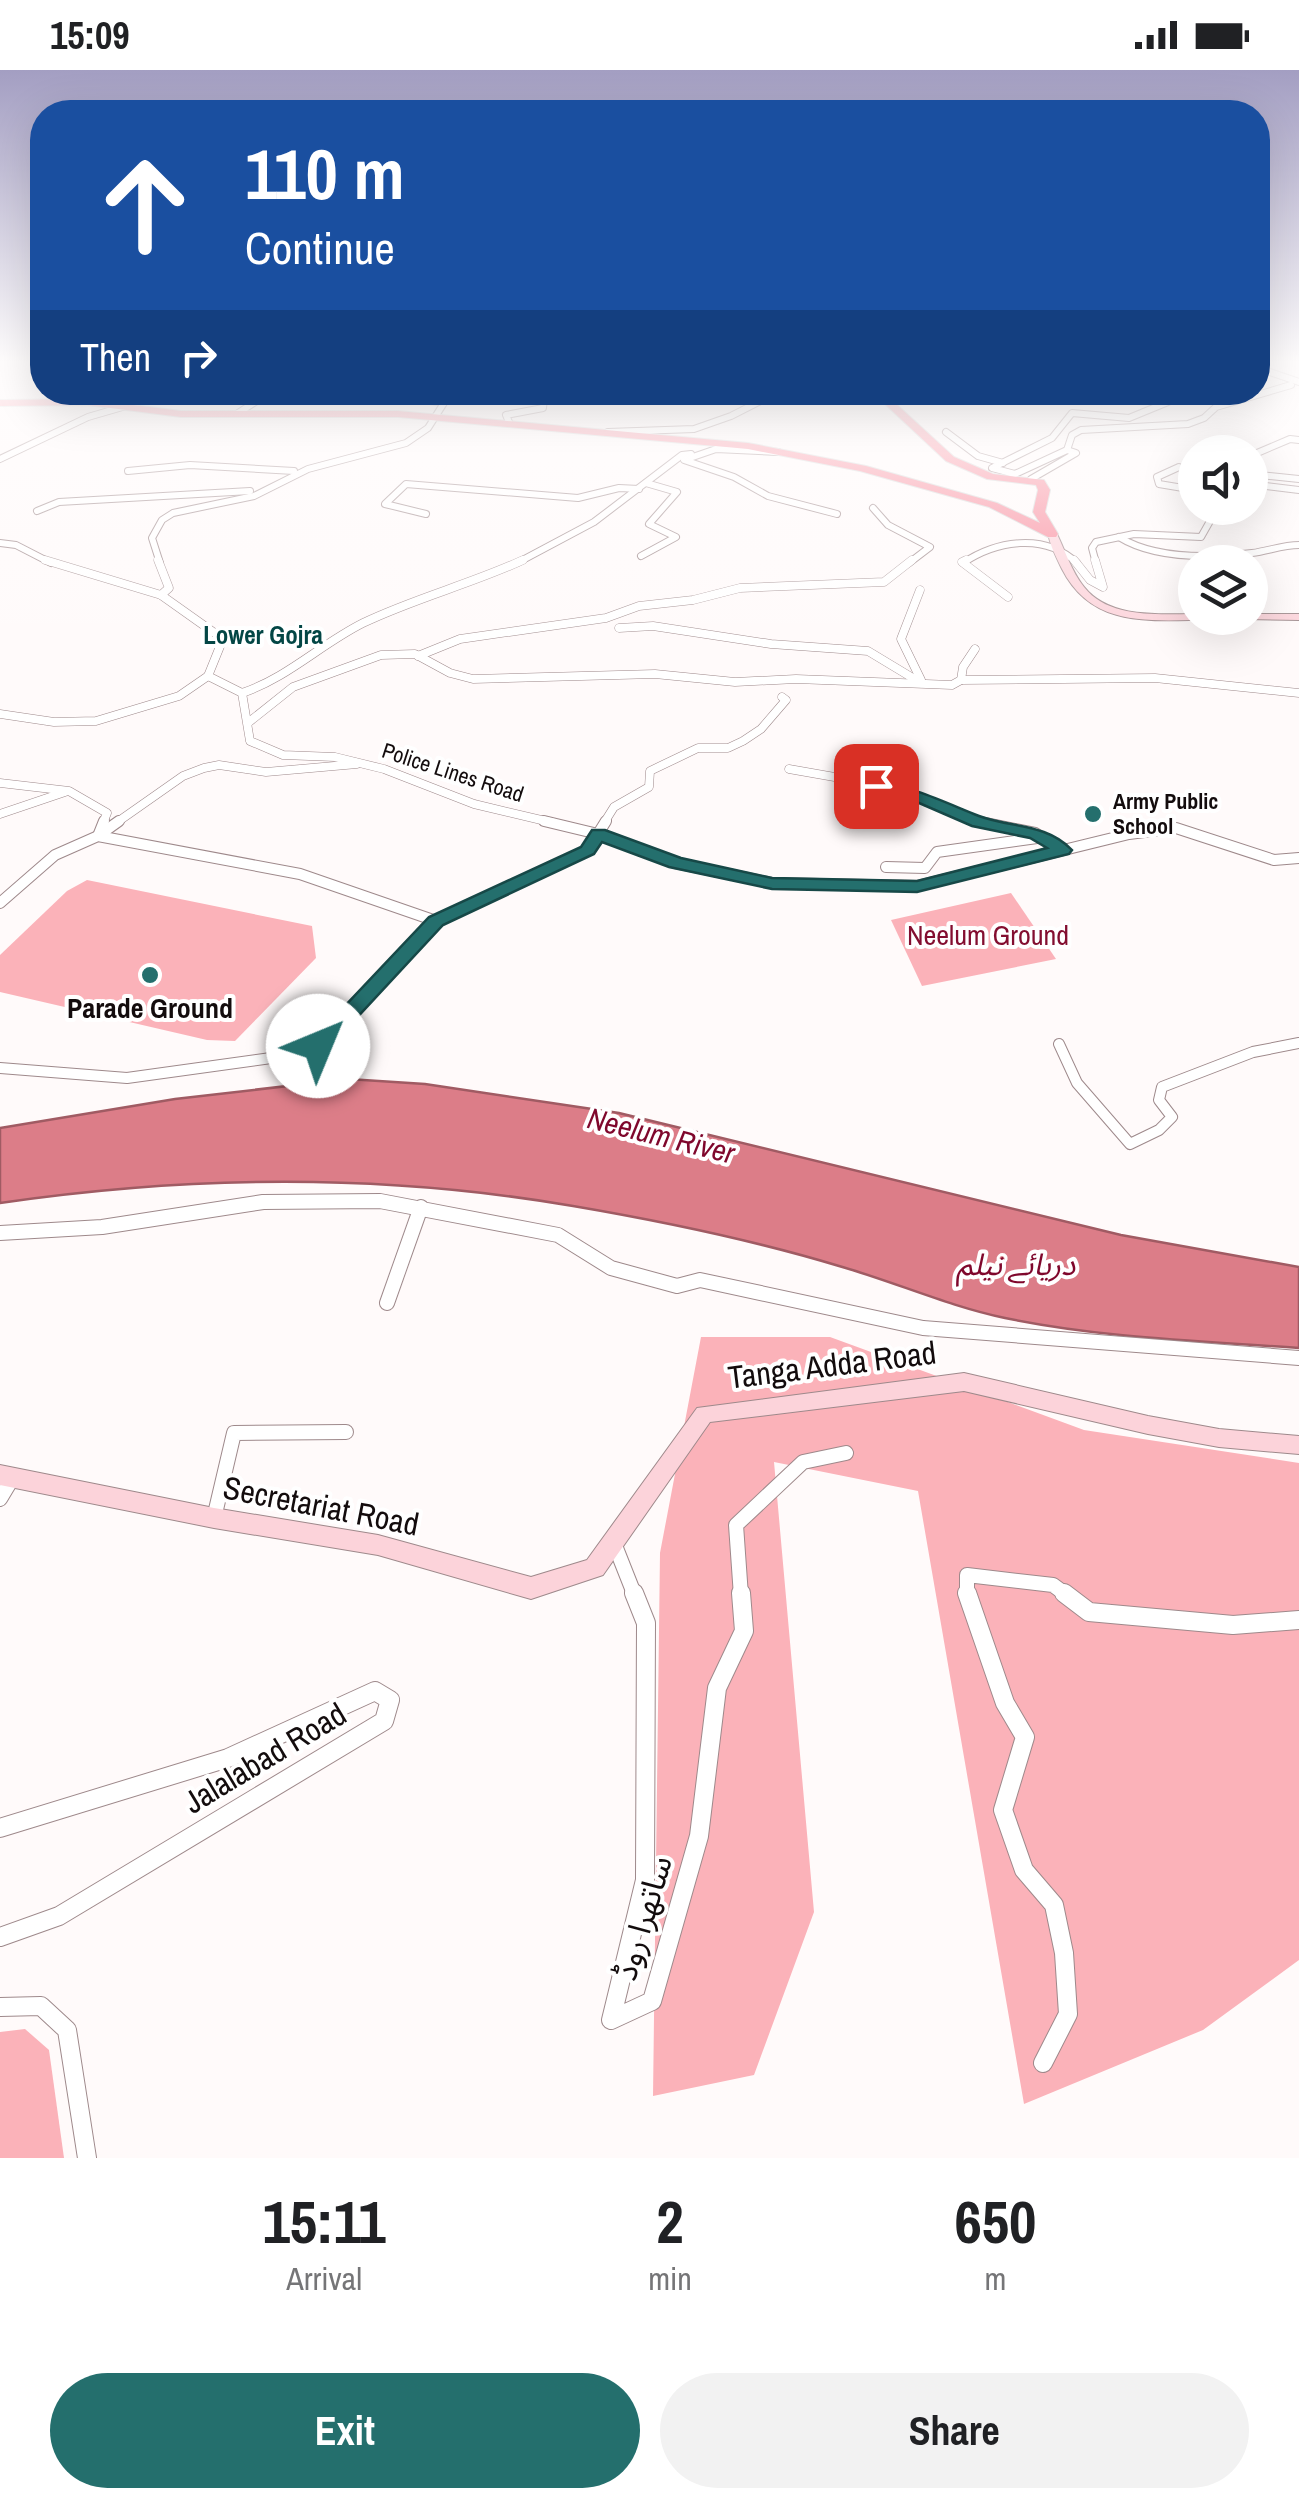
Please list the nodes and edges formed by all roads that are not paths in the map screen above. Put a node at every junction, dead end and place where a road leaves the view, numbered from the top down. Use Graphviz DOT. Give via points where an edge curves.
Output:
graph roads {
  1 [pos="363,457"];
  2 [pos="679,457"];
  3 [pos="687,457"];
  4 [pos="812,457"];
  5 [pos="948,457"];
  6 [pos="983,457"];
  7 [pos="1014,457"];
  8 [pos="1050,457"];
  9 [pos="1072,457"];
  10 [pos="1003,463"];
  11 [pos="1178,467"];
  12 [pos="303,470"];
  13 [pos="128,471"];
  14 [pos="1268,476"];
  15 [pos="1031,478"];
  16 [pos="1299,479"];
  17 [pos="643,486"];
  18 [pos="1268,486"];
  19 [pos="1178,487"];
  20 [pos="269,490"];
  21 [pos="1299,490"];
  22 [pos="873,508"];
  23 [pos="37,511"];
  24 [pos="426,514"];
  25 [pos="838,514"];
  26 [pos="1208,525"];
  27 [pos="1052,534"];
  28 [pos="1119,538"];
  29 [pos="0,543"];
  30 [pos="1299,545"];
  31 [pos="1060,550"];
  32 [pos="640,556"];
  33 [pos="920,590"];
  34 [pos="161,595"];
  35 [pos="1008,597"];
  36 [pos="1178,617"];
  37 [pos="1268,617"];
  38 [pos="1299,617"];
  39 [pos="619,628"];
  40 [pos="975,649"];
  41 [pos="418,656"];
  42 [pos="208,676"];
  43 [pos="961,680"];
  44 [pos="925,684"];
  45 [pos="1299,693"];
  46 [pos="242,694"];
  47 [pos="782,697"];
  48 [pos="0,714"];
  49 [pos="249,722"];
  50 [pos="361,763"];
  51 [pos="789,769"];
  52 [pos="0,784"];
  53 [pos="69,791"];
  54 [pos="0,814"];
  55 [pos="598,834"];
  56 [pos="98,836"];
  57 [pos="1042,837"];
  58 [pos="1062,850"];
  59 [pos="1299,858"];
  60 [pos="886,867"];
  61 [pos="0,903"];
  62 [pos="436,921"];
  63 [pos="1059,1044"];
  64 [pos="1299,1044"];
  65 [pos="0,1068"];
  66 [pos="421,1207"];
  67 [pos="0,1233"];
  68 [pos="386,1303"];
  69 [pos="1299,1358"];
  70 [pos="346,1432"];
  71 [pos="1299,1445"];
  72 [pos="846,1453"];
  73 [pos="4,1484"];
  74 [pos="214,1518"];
  75 [pos="614,1542"];
  76 [pos="1299,1620"];
  77 [pos="0,1828"];
  78 [pos="0,1937"];
  79 [pos="0,2006"];
  80 [pos="1043,2063"];
  81 [pos="87,2158"];
  1 -- 12 [label="street"];
  2 -- 17 [label="street"];
  3 -- 25 [label="street" via="688,464 768,496"];
  4 -- 27 [label="highway" via="993,505"];
  5 -- 15 [label="highway" via="991,478"];
  6 -- 10 [label="street"];
  7 -- 10 [label="street"];
  8 -- 10 [label="street" via="1014,474 992,468"];
  9 -- 15 [label="street"];
  11 -- 19 [label="street" via="1157,477 1159,484"];
  12 -- 13 [label="street" via="210,463"];
  12 -- 20 [label="street"];
  14 -- 16 [label="street"];
  15 -- 27 [label="highway" via="1042,486 1039,512"];
  17 -- 24 [label="street" via="578,498 406,484 386,504"];
  17 -- 32 [label="street" via="677,492 648,524 676,537"];
  17 -- 46 [label="street" via="535,554 408,602 342,634 272,685"];
  18 -- 21 [label="street"];
  20 -- 23 [label="street" via="59,502"];
  20 -- 34 [label="street" via="170,515 153,532 152,546 170,581"];
  22 -- 41 [label="street" via="888,525 930,547 884,582 740,588 606,618 460,639"];
  26 -- 28 [label="street" via="1201,537"];
  27 -- 31 [label="main road"];
  28 -- 30 [label="street" via="1176,553"];
  28 -- 31 [label="street" via="1092,548 1104,587 1092,584"];
  29 -- 34 [label="street"];
  31 -- 35 [label="street" via="1026,539 962,562"];
  31 -- 36 [label="main road" via="1086,596 1106,607"];
  33 -- 44 [label="street" via="901,639"];
  34 -- 42 [label="street" via="223,639"];
  37 -- 38 [label="main road"];
  39 -- 44 [label="street" via="654,626 868,651"];
  40 -- 43 [label="street"];
  41 -- 44 [label="street" via="474,680 654,674 735,682"];
  41 -- 49 [label="street" via="380,655 293,687"];
  42 -- 46 [label="street"];
  42 -- 48 [label="street" via="171,702 107,719 76,723"];
  43 -- 44 [label="street"];
  43 -- 45 [label="street" via="1250,683"];
  46 -- 49 [label="street, Police Lines Road"];
  47 -- 55 [label="street" via="761,730 743,741 698,748 650,771 648,787 614,806"];
  49 -- 50 [label="street, Police Lines Road" via="250,741 283,755"];
  50 -- 55 [label="street, Police Lines Road" via="474,804"];
  50 -- 56 [label="street" via="266,772 204,768"];
  51 -- 57 [label="street" via="897,788 978,822"];
  52 -- 53 [label="street"];
  53 -- 54 [label="street"];
  53 -- 56 [label="street" via="107,813"];
  55 -- 58 [label="street, Police Lines Road" via="676,863 772,883 917,886"];
  55 -- 62 [label="street" via="588,850"];
  56 -- 61 [label="street" via="56,855"];
  56 -- 62 [label="street" via="300,874"];
  57 -- 58 [label="street"];
  57 -- 60 [label="street" via="937,852 925,868"];
  58 -- 59 [label="street, Police Lines Road" via="1176,828 1274,860"];
  62 -- 65 [label="street" via="318,1046 292,1056 127,1078"];
  63 -- 64 [label="street" via="1077,1084 1130,1144 1172,1118 1159,1100 1162,1088 1253,1052"];
  66 -- 67 [label="street" via="263,1202 102,1227"];
  66 -- 68 [label="street"];
  66 -- 69 [label="street" via="558,1236 611,1268 677,1286 700,1280 923,1328"];
  70 -- 74 [label="street" via="234,1432"];
  71 -- 75 [label="main road, Tanga Adda Road" via="1148,1425 964,1382 704,1414"];
  72 -- 75 [label="street, ساتھرا روڈ" via="803,1462 736,1525 744,1631 717,1688 690,1872 652,2001 611,2020 645,1880 646,1623"];
  73 -- 74 [label="main road, Secretariat Road"];
  74 -- 75 [label="main road, Secretariat Road" via="378,1545 531,1588 596,1568"];
  76 -- 80 [label="street" via="1234,1625 1089,1612 1053,1584 967,1575 967,1598 1005,1703 1025,1737 1002,1810 1024,1870 1054,1905 1064,1953 1068,2014"];
  77 -- 78 [label="street, Jalalabad Road" via="228,1758 375,1691 390,1700 384,1721 59,1916"];
  79 -- 81 [label="street" via="41,2006 67,2030"];
}
